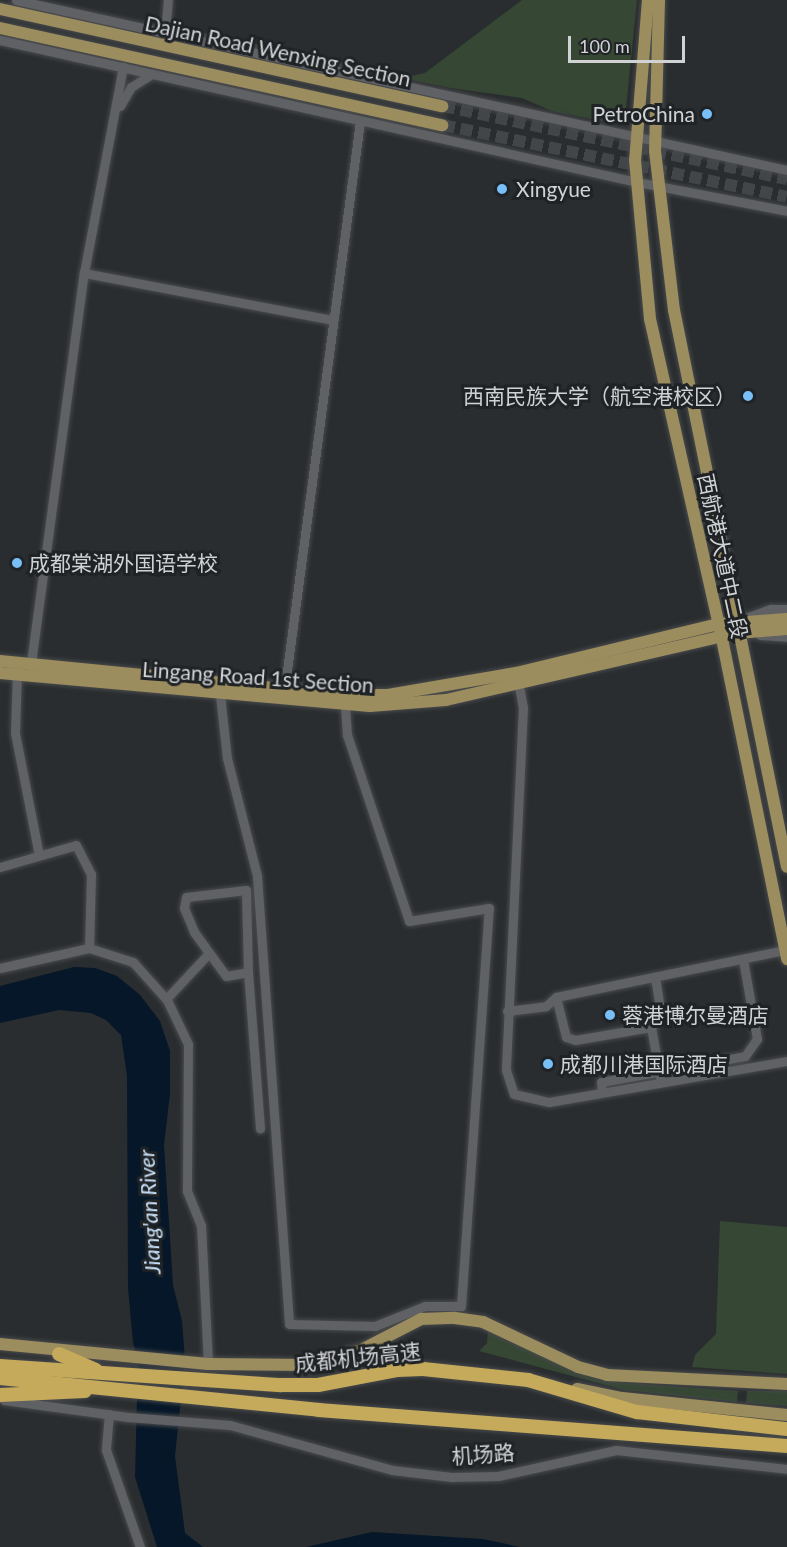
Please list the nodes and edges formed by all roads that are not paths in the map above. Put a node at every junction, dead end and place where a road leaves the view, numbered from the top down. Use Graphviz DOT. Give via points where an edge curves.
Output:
graph roads {
  1 [pos="16,0"];
  2 [pos="168,0"];
  3 [pos="648,0"];
  4 [pos="659,0"];
  5 [pos="0,9"];
  6 [pos="0,28"];
  7 [pos="165,33"];
  8 [pos="0,40"];
  9 [pos="123,67"];
  10 [pos="152,74"];
  11 [pos="443,106"];
  12 [pos="116,119"];
  13 [pos="360,121"];
  14 [pos="442,125"];
  15 [pos="637,139"];
  16 [pos="655,143"];
  17 [pos="787,170"];
  18 [pos="637,182"];
  19 [pos="659,186"];
  20 [pos="787,211"];
  21 [pos="84,273"];
  22 [pos="332,320"];
  23 [pos="787,609"];
  24 [pos="787,619"];
  25 [pos="736,627"];
  26 [pos="787,629"];
  27 [pos="720,631"];
  28 [pos="787,637"];
  29 [pos="0,661"];
  30 [pos="32,663"];
  31 [pos="17,668"];
  32 [pos="0,673"];
  33 [pos="517,678"];
  34 [pos="283,694"];
  35 [pos="220,695"];
  36 [pos="345,706"];
  37 [pos="39,855"];
  38 [pos="0,867"];
  39 [pos="787,867"];
  40 [pos="90,948"];
  41 [pos="209,953"];
  42 [pos="786,955"];
  43 [pos="743,960"];
  44 [pos="0,968"];
  45 [pos="248,972"];
  46 [pos="655,977"];
  47 [pos="556,997"];
  48 [pos="166,999"];
  49 [pos="507,1011"];
  50 [pos="651,1027"];
  51 [pos="787,1061"];
  52 [pos="659,1072"];
  53 [pos="661,1083"];
  54 [pos="602,1092"];
  55 [pos="260,1128"];
  56 [pos="0,1344"];
  57 [pos="0,1349"];
  58 [pos="94,1351"];
  59 [pos="59,1354"];
  60 [pos="207,1364"];
  61 [pos="0,1366"];
  62 [pos="106,1375"];
  63 [pos="0,1378"];
  64 [pos="528,1380"];
  65 [pos="133,1383"];
  66 [pos="787,1384"];
  67 [pos="116,1387"];
  68 [pos="188,1388"];
  69 [pos="0,1397"];
  70 [pos="109,1414"];
  71 [pos="787,1414"];
  72 [pos="787,1429"];
  73 [pos="787,1446"];
  74 [pos="787,1469"];
  75 [pos="140,1547"];
  1 -- 7 [label="street"];
  2 -- 7 [label="street"];
  3 -- 15 [label="main road, 西航港大道中二段"];
  4 -- 16 [label="main road"];
  5 -- 11 [label="main road, Dajian Road Wenxing Section"];
  6 -- 14 [label="main road, Dajian Road Wenxing Section"];
  7 -- 15 [label="street"];
  8 -- 9 [label="street"];
  9 -- 10 [label="street"];
  9 -- 12 [label="street"];
  10 -- 12 [label="street" via="131,87"];
  10 -- 13 [label="street"];
  12 -- 21 [label="street"];
  13 -- 18 [label="street"];
  13 -- 22 [label="street"];
  15 -- 16 [label="street"];
  15 -- 18 [label="main road, 西航港大道中二段"];
  16 -- 17 [label="street"];
  16 -- 19 [label="main road"];
  18 -- 19 [label="street"];
  18 -- 27 [label="main road, 西航港大道中二段" via="650,319"];
  19 -- 20 [label="street"];
  19 -- 25 [label="main road" via="674,310"];
  21 -- 22 [label="street"];
  21 -- 30 [label="street"];
  22 -- 34 [label="street"];
  23 -- 25 [label="street" via="771,609"];
  24 -- 25 [label="main road"];
  25 -- 26 [label="main road"];
  25 -- 27 [label="main road, Lingang Road 1st Section"];
  25 -- 28 [label="street"];
  25 -- 39 [label="main road"];
  27 -- 33 [label="main road, Lingang Road 1st Section"];
  27 -- 42 [label="main road, 西航港大道中二段"];
  29 -- 31 [label="main road, Lingang Road 1st Section"];
  30 -- 31 [label="main road, Lingang Road 1st Section"];
  30 -- 34 [label="main road, Lingang Road 1st Section"];
  31 -- 32 [label="main road, Lingang Road 1st Section"];
  31 -- 35 [label="main road, Lingang Road 1st Section"];
  31 -- 37 [label="street" via="15,733"];
  33 -- 34 [label="main road, Lingang Road 1st Section" via="388,694"];
  33 -- 36 [label="main road, Lingang Road 1st Section" via="410,704"];
  33 -- 49 [label="street" via="523,707"];
  34 -- 35 [label="main road, Lingang Road 1st Section"];
  34 -- 36 [label="main road, Lingang Road 1st Section"];
  35 -- 36 [label="street" via="227,758 257,876 289,1324 375,1326 425,1306 461,1306 489,908 409,921 347,735"];
  37 -- 38 [label="street"];
  37 -- 40 [label="street" via="76,845 91,874"];
  40 -- 44 [label="street"];
  40 -- 48 [label="street" via="132,962"];
  41 -- 45 [label="street" via="226,976"];
  41 -- 45 [label="street" via="184,908 186,897 246,890"];
  41 -- 48 [label="street"];
  42 -- 43 [label="street"];
  43 -- 46 [label="street"];
  43 -- 52 [label="street" via="757,1039 744,1056"];
  45 -- 55 [label="street"];
  46 -- 47 [label="street"];
  46 -- 50 [label="street" via="661,1016"];
  47 -- 49 [label="street" via="546,1005"];
  47 -- 50 [label="street" via="566,1037 575,1040"];
  48 -- 60 [label="street" via="188,1044 187,1191 201,1225"];
  49 -- 54 [label="street" via="506,1070 514,1094 549,1102"];
  50 -- 52 [label="street"];
  51 -- 53 [label="street"];
  52 -- 53 [label="street"];
  52 -- 54 [label="street" via="601,1082"];
  53 -- 54 [label="street"];
  56 -- 58 [label="main road"];
  57 -- 59 [label="main road"];
  58 -- 59 [label="main road"];
  58 -- 60 [label="main road"];
  59 -- 62 [label="highway"];
  60 -- 66 [label="main road" via="307,1365 361,1350 421,1319 455,1318 483,1322 578,1367 607,1375"];
  61 -- 62 [label="highway, 成都机场高速"];
  62 -- 65 [label="highway, 成都机场高速"];
  63 -- 67 [label="highway, 成都机场高速"];
  64 -- 68 [label="highway, 成都机场高速" via="423,1369 318,1385"];
  64 -- 71 [label="main road" via="622,1398"];
  64 -- 72 [label="highway, 成都机场高速" via="638,1413"];
  65 -- 67 [label="highway, 成都机场高速"];
  65 -- 68 [label="highway, 成都机场高速"];
  67 -- 69 [label="highway"];
  68 -- 73 [label="highway, 成都机场高速" via="320,1410"];
  69 -- 70 [label="street"];
  70 -- 74 [label="street, 机场路" via="230,1425 392,1470 452,1477 498,1476 616,1450"];
  70 -- 75 [label="street" via="106,1450"];
}
